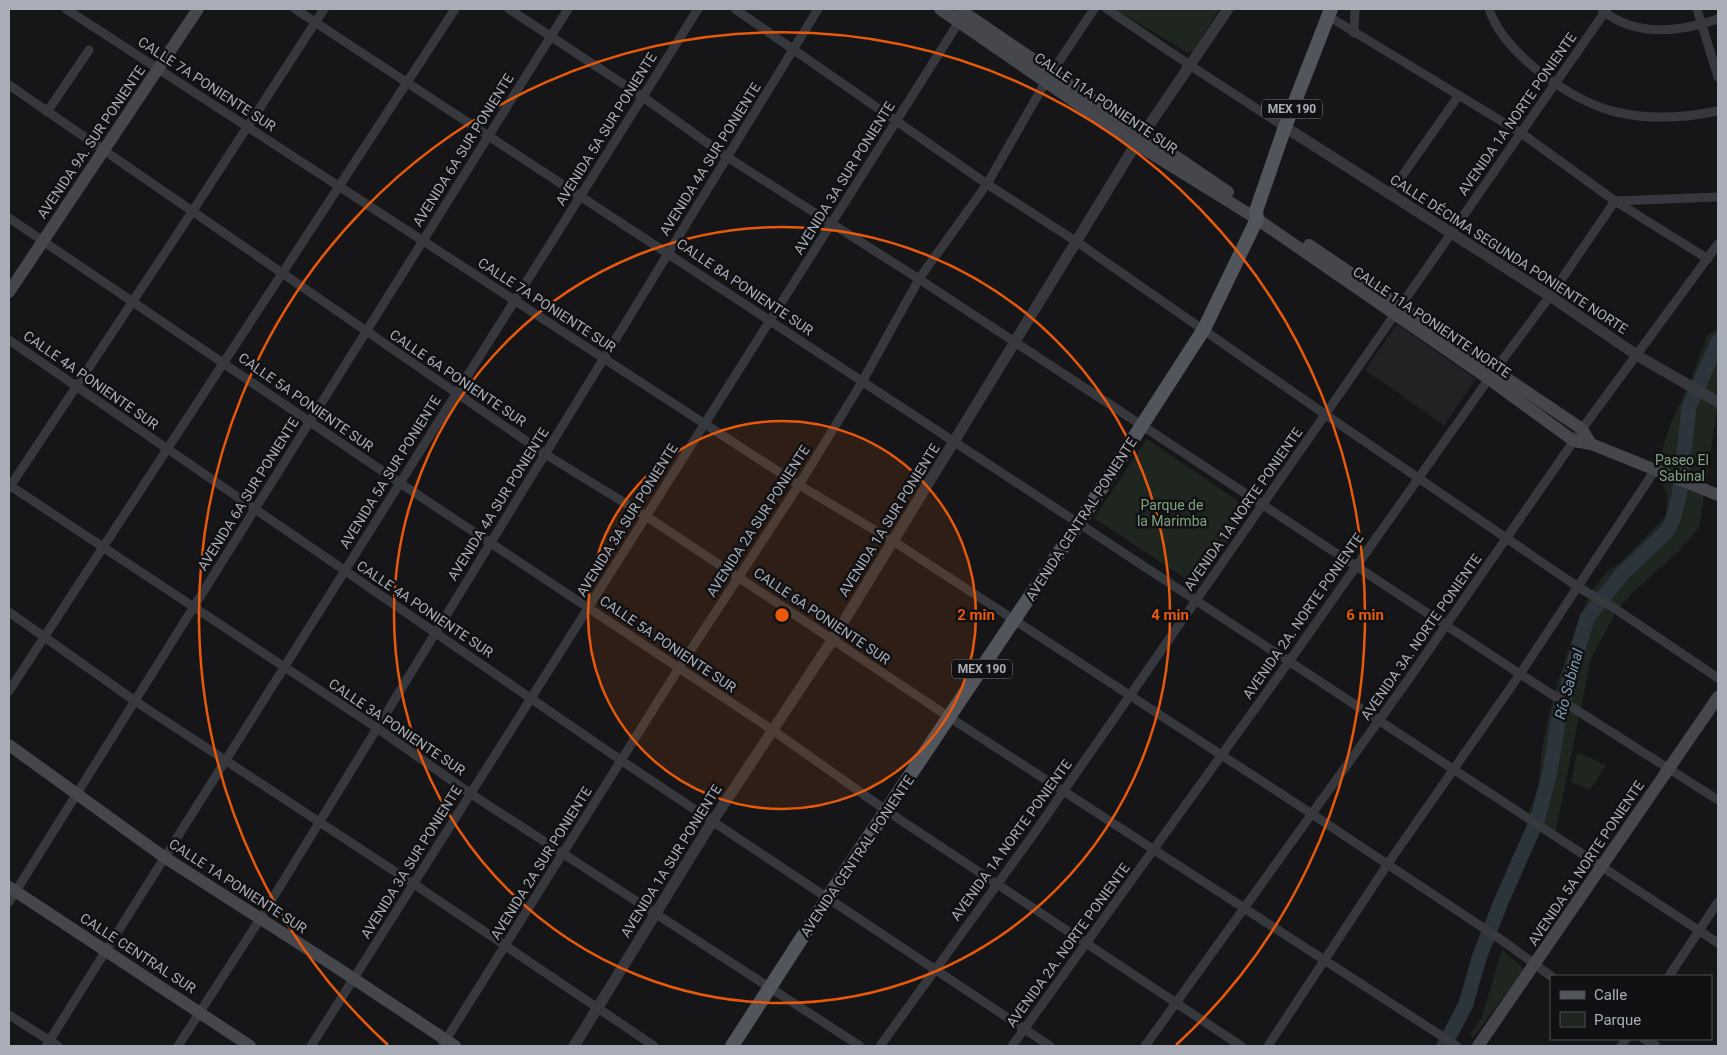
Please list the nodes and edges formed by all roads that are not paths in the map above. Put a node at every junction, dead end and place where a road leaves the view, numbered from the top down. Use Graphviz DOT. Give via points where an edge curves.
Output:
graph roads {
  1 [pos="66,9"];
  2 [pos="198,9"];
  3 [pos="295,9"];
  4 [pos="324,9"];
  5 [pos="455,9"];
  6 [pos="509,9"];
  7 [pos="568,9"];
  8 [pos="698,9"];
  9 [pos="735,9"];
  10 [pos="818,9"];
  11 [pos="940,9"];
  12 [pos="1094,9"];
  13 [pos="1107,9"];
  14 [pos="1228,9"];
  15 [pos="1355,9"];
  16 [pos="1489,9"];
  17 [pos="1697,9"];
  18 [pos="1604,10"];
  19 [pos="1330,12"];
  20 [pos="963,13"];
  21 [pos="1718,19"];
  22 [pos="315,22"];
  23 [pos="1702,25"];
  24 [pos="1354,33"];
  25 [pos="550,37"];
  26 [pos="794,48"];
  27 [pos="89,50"];
  28 [pos="1191,66"];
  29 [pos="158,69"];
  30 [pos="1048,77"];
  31 [pos="1718,77"];
  32 [pos="406,81"];
  33 [pos="1555,84"];
  34 [pos="9,85"];
  35 [pos="1459,95"];
  36 [pos="642,97"];
  37 [pos="1718,111"];
  38 [pos="47,112"];
  39 [pos="897,120"];
  40 [pos="248,127"];
  41 [pos="1286,127"];
  42 [pos="1521,133"];
  43 [pos="489,135"];
  44 [pos="1139,139"];
  45 [pos="103,150"];
  46 [pos="727,157"];
  47 [pos="986,184"];
  48 [pos="338,186"];
  49 [pos="1390,194"];
  50 [pos="580,196"];
  51 [pos="1718,197"];
  52 [pos="1615,201"];
  53 [pos="192,212"];
  54 [pos="1257,215"];
  55 [pos="9,218"];
  56 [pos="832,223"];
  57 [pos="1451,232"];
  58 [pos="43,241"];
  59 [pos="423,241"];
  60 [pos="1078,242"];
  61 [pos="1718,244"];
  62 [pos="669,253"];
  63 [pos="1708,259"];
  64 [pos="281,273"];
  65 [pos="919,279"];
  66 [pos="9,292"];
  67 [pos="1550,296"];
  68 [pos="515,300"];
  69 [pos="132,301"];
  70 [pos="1398,312"];
  71 [pos="770,321"];
  72 [pos="1204,329"];
  73 [pos="366,332"];
  74 [pos="9,340"];
  75 [pos="1014,342"];
  76 [pos="1638,356"];
  77 [pos="604,358"];
  78 [pos="223,362"];
  79 [pos="1492,374"];
  80 [pos="862,382"];
  81 [pos="75,385"];
  82 [pos="456,394"];
  83 [pos="1717,402"];
  84 [pos="1326,416"];
  85 [pos="309,422"];
  86 [pos="705,424"];
  87 [pos="1142,426"];
  88 [pos="1582,429"];
  89 [pos="955,441"];
  90 [pos="1574,441"];
  91 [pos="1591,444"];
  92 [pos="166,450"];
  93 [pos="545,454"];
  94 [pos="1655,470"];
  95 [pos="1418,478"];
  96 [pos="400,483"];
  97 [pos="799,485"];
  98 [pos="9,486"];
  99 [pos="1718,495"];
  100 [pos="1262,504"];
  101 [pos="255,509"];
  102 [pos="646,516"];
  103 [pos="1079,523"];
  104 [pos="1508,538"];
  105 [pos="893,541"];
  106 [pos="491,542"];
  107 [pos="102,549"];
  108 [pos="1356,566"];
  109 [pos="345,570"];
  110 [pos="739,576"];
  111 [pos="1578,587"];
  112 [pos="1196,600"];
  113 [pos="193,607"];
  114 [pos="589,607"];
  115 [pos="9,612"];
  116 [pos="1014,620"];
  117 [pos="1446,625"];
  118 [pos="436,632"];
  119 [pos="44,637"];
  120 [pos="833,639"];
  121 [pos="1290,660"];
  122 [pos="283,667"];
  123 [pos="679,668"];
  124 [pos="1520,674"];
  125 [pos="1718,679"];
  126 [pos="9,691"];
  127 [pos="1129,695"];
  128 [pos="1718,697"];
  129 [pos="531,698"];
  130 [pos="135,701"];
  131 [pos="949,717"];
  132 [pos="1380,719"];
  133 [pos="377,728"];
  134 [pos="772,729"];
  135 [pos="9,745"];
  136 [pos="1220,756"];
  137 [pos="225,760"];
  138 [pos="622,761"];
  139 [pos="1454,768"];
  140 [pos="1668,768"];
  141 [pos="1063,791"];
  142 [pos="77,793"];
  143 [pos="471,794"];
  144 [pos="1718,800"];
  145 [pos="887,811"];
  146 [pos="1312,814"];
  147 [pos="320,822"];
  148 [pos="712,822"];
  149 [pos="1153,850"];
  150 [pos="563,852"];
  151 [pos="164,857"];
  152 [pos="1387,865"];
  153 [pos="1602,866"];
  154 [pos="998,883"];
  155 [pos="414,884"];
  156 [pos="11,894"];
  157 [pos="827,900"];
  158 [pos="1718,902"];
  159 [pos="1244,909"];
  160 [pos="657,914"];
  161 [pos="260,920"];
  162 [pos="1700,931"];
  163 [pos="1086,943"];
  164 [pos="1718,943"];
  165 [pos="505,946"];
  166 [pos="106,950"];
  167 [pos="1324,961"];
  168 [pos="1535,965"];
  169 [pos="935,968"];
  170 [pos="1550,975"];
  171 [pos="1670,975"];
  172 [pos="353,979"];
  173 [pos="770,989"];
  174 [pos="1177,1003"];
  175 [pos="598,1009"];
  176 [pos="200,1012"];
  177 [pos="9,1015"];
  178 [pos="1025,1029"];
  179 [pos="48,1044"];
  180 [pos="448,1044"];
  181 [pos="58,1046"];
  182 [pos="178,1046"];
  183 [pos="250,1046"];
  184 [pos="311,1046"];
  185 [pos="574,1046"];
  186 [pos="654,1046"];
  187 [pos="732,1046"];
  188 [pos="860,1046"];
  189 [pos="880,1046"];
  190 [pos="1012,1046"];
  191 [pos="1050,1046"];
  192 [pos="1146,1046"];
  193 [pos="1241,1046"];
  194 [pos="1268,1046"];
  195 [pos="1457,1046"];
  196 [pos="1478,1046"];
  1 -- 29 [label="street, CALLE 7A PONIENTE SUR"];
  2 -- 29 [label="main road, AVENIDA 9A. SUR PONIENTE"];
  3 -- 22 [label="street, CALLE 8A PONIENTE SUR"];
  4 -- 22 [label="street"];
  5 -- 32 [label="street"];
  6 -- 25 [label="street"];
  7 -- 25 [label="street, AVENIDA 6A SUR PONIENTE"];
  8 -- 36 [label="street, AVENIDA 5A SUR PONIENTE"];
  9 -- 26 [label="street"];
  10 -- 26 [label="street, AVENIDA 4A SUR PONIENTE"];
  11 -- 20 [label="main road, CALLE 11A PONIENTE SUR"];
  12 -- 30 [label="street, AVENIDA 2A SUR PONIENTE"];
  13 -- 28 [label="street"];
  14 -- 28 [label="street, AVENIDA 1A SUR PONIENTE"];
  15 -- 24 [label="street"];
  16 -- 33 [label="street" via="1520,54"];
  17 -- 23 [label="street"];
  18 -- 23 [label="street" via="1647,29 1666,31"];
  18 -- 33 [label="street, AVENIDA 1A NORTE PONIENTE"];
  19 -- 24 [label="street"];
  19 -- 41 [label="main road, AVENIDA CENTRAL PONIENTE / MEX 190"];
  20 -- 30 [label="main road, CALLE 11A PONIENTE SUR"];
  20 -- 39 [label="street, AVENIDA 3A SUR PONIENTE"];
  21 -- 23 [label="street"];
  22 -- 32 [label="street, CALLE 8A PONIENTE SUR"];
  22 -- 40 [label="street"];
  23 -- 31 [label="street"];
  24 -- 35 [label="street"];
  25 -- 36 [label="street"];
  25 -- 43 [label="street, AVENIDA 6A SUR PONIENTE"];
  26 -- 39 [label="street"];
  26 -- 46 [label="street, AVENIDA 4A SUR PONIENTE"];
  27 -- 38 [label="street"];
  28 -- 41 [label="street"];
  28 -- 44 [label="street, AVENIDA 1A SUR PONIENTE"];
  29 -- 40 [label="street, CALLE 7A PONIENTE SUR"];
  29 -- 45 [label="main road, AVENIDA 9A. SUR PONIENTE"];
  30 -- 44 [label="main road, CALLE 11A PONIENTE SUR"];
  30 -- 47 [label="street, AVENIDA 2A SUR PONIENTE"];
  32 -- 43 [label="street, CALLE 8A PONIENTE SUR"];
  32 -- 48 [label="street"];
  33 -- 37 [label="street" via="1614,112 1670,118"];
  33 -- 42 [label="street, AVENIDA 1A NORTE PONIENTE"];
  34 -- 38 [label="street, CALLE 6A PONIENTE SUR"];
  35 -- 42 [label="street"];
  35 -- 49 [label="street"];
  36 -- 46 [label="street"];
  36 -- 50 [label="street, AVENIDA 5A SUR PONIENTE"];
  38 -- 45 [label="street, CALLE 6A PONIENTE SUR"];
  39 -- 47 [label="street"];
  39 -- 56 [label="street, AVENIDA 3A SUR PONIENTE"];
  40 -- 48 [label="street, CALLE 7A PONIENTE SUR"];
  40 -- 53 [label="street"];
  41 -- 49 [label="street, CALLE DÉCIMA SEGUNDA PONIENTE NORTE"];
  41 -- 54 [label="main road, AVENIDA CENTRAL PONIENTE / MEX 190"];
  42 -- 52 [label="street"];
  42 -- 57 [label="street, AVENIDA 1A NORTE PONIENTE"];
  43 -- 50 [label="street, CALLE 8A PONIENTE SUR"];
  43 -- 59 [label="street, AVENIDA 6A SUR PONIENTE"];
  44 -- 54 [label="main road, CALLE 11A PONIENTE SUR"];
  44 -- 60 [label="street, AVENIDA 1A SUR PONIENTE"];
  45 -- 53 [label="street, CALLE 6A PONIENTE SUR"];
  45 -- 58 [label="main road, AVENIDA 9A. SUR PONIENTE"];
  46 -- 56 [label="street"];
  46 -- 62 [label="street, AVENIDA 4A SUR PONIENTE"];
  47 -- 60 [label="street"];
  47 -- 65 [label="street, AVENIDA 2A SUR PONIENTE"];
  48 -- 59 [label="street, CALLE 7A PONIENTE SUR"];
  48 -- 64 [label="street"];
  49 -- 57 [label="street, CALLE DÉCIMA SEGUNDA PONIENTE NORTE"];
  50 -- 62 [label="street, CALLE 8A PONIENTE SUR"];
  50 -- 68 [label="street, AVENIDA 5A SUR PONIENTE"];
  51 -- 52 [label="street"];
  52 -- 63 [label="street"];
  52 -- 67 [label="street, AVENIDA 2A. NORTE PONIENTE"];
  53 -- 64 [label="street, CALLE 6A PONIENTE SUR"];
  53 -- 69 [label="street"];
  54 -- 70 [label="main road, CALLE 11A PONIENTE NORTE"];
  54 -- 72 [label="main road, AVENIDA CENTRAL PONIENTE / MEX 190"];
  55 -- 58 [label="street, CALLE 5A PONIENTE SUR"];
  56 -- 65 [label="street"];
  56 -- 71 [label="street, AVENIDA 3A SUR PONIENTE"];
  57 -- 67 [label="street, CALLE DÉCIMA SEGUNDA PONIENTE NORTE"];
  57 -- 70 [label="street, AVENIDA 1A NORTE PONIENTE"];
  58 -- 66 [label="main road, AVENIDA 9A. SUR PONIENTE"];
  58 -- 69 [label="street, CALLE 5A PONIENTE SUR"];
  59 -- 68 [label="street, CALLE 7A PONIENTE SUR"];
  59 -- 73 [label="street, AVENIDA 6A SUR PONIENTE"];
  60 -- 72 [label="street"];
  60 -- 75 [label="street, AVENIDA 1A SUR PONIENTE"];
  61 -- 63 [label="street, AVENIDA 3A. NORTE PONIENTE"];
  62 -- 71 [label="street, CALLE 8A PONIENTE SUR"];
  62 -- 77 [label="street, AVENIDA 4A SUR PONIENTE"];
  63 -- 76 [label="street, AVENIDA 3A. NORTE PONIENTE"];
  64 -- 73 [label="street, CALLE 6A PONIENTE SUR"];
  64 -- 78 [label="street"];
  65 -- 75 [label="street"];
  65 -- 80 [label="street, AVENIDA 2A SUR PONIENTE"];
  67 -- 76 [label="street, CALLE DÉCIMA SEGUNDA PONIENTE NORTE"];
  67 -- 79 [label="street, AVENIDA 2A. NORTE PONIENTE"];
  68 -- 77 [label="street, CALLE 7A PONIENTE SUR"];
  68 -- 82 [label="street, AVENIDA 5A SUR PONIENTE"];
  69 -- 78 [label="street, CALLE 5A PONIENTE SUR"];
  69 -- 81 [label="street"];
  70 -- 79 [label="main road, CALLE 11A PONIENTE NORTE"];
  70 -- 84 [label="street, AVENIDA 1A NORTE PONIENTE"];
  71 -- 80 [label="street, CALLE 8A PONIENTE SUR"];
  71 -- 86 [label="street, AVENIDA 3A SUR PONIENTE"];
  72 -- 84 [label="street"];
  72 -- 87 [label="main road, AVENIDA CENTRAL PONIENTE / MEX 190"];
  73 -- 82 [label="street, CALLE 6A PONIENTE SUR"];
  73 -- 85 [label="street, AVENIDA 6A SUR PONIENTE"];
  74 -- 81 [label="street, CALLE 4A PONIENTE SUR"];
  75 -- 87 [label="street"];
  75 -- 89 [label="street, AVENIDA 1A SUR PONIENTE"];
  76 -- 83 [label="street, CALLE DÉCIMA SEGUNDA PONIENTE NORTE"];
  76 -- 88 [label="street, AVENIDA 3A. NORTE PONIENTE"];
  77 -- 86 [label="street, CALLE 7A PONIENTE SUR"];
  77 -- 93 [label="street, AVENIDA 4A SUR PONIENTE"];
  78 -- 85 [label="street, CALLE 5A PONIENTE SUR"];
  78 -- 92 [label="street"];
  79 -- 88 [label="main road, CALLE 11A PONIENTE NORTE"];
  79 -- 90 [label="main road, CALLE 11A PONIENTE NORTE"];
  79 -- 95 [label="street, AVENIDA 2A. NORTE PONIENTE"];
  80 -- 89 [label="street, CALLE 8A PONIENTE SUR"];
  80 -- 97 [label="street, AVENIDA 2A SUR PONIENTE"];
  81 -- 92 [label="street, CALLE 4A PONIENTE SUR"];
  81 -- 98 [label="street"];
  82 -- 93 [label="street, CALLE 6A PONIENTE SUR"];
  82 -- 96 [label="street, AVENIDA 5A SUR PONIENTE"];
  84 -- 95 [label="street"];
  84 -- 100 [label="street, AVENIDA 1A NORTE PONIENTE"];
  85 -- 96 [label="street, CALLE 5A PONIENTE SUR"];
  85 -- 101 [label="street, AVENIDA 6A SUR PONIENTE"];
  86 -- 97 [label="street, CALLE 7A PONIENTE SUR"];
  86 -- 102 [label="street, AVENIDA 3A SUR PONIENTE"];
  87 -- 100 [label="street"];
  87 -- 103 [label="main road, AVENIDA CENTRAL PONIENTE / MEX 190"];
  88 -- 90 [label="street, AVENIDA 3A. NORTE PONIENTE"];
  88 -- 91 [label="main road"];
  89 -- 103 [label="street, CALLE 8A PONIENTE SUR"];
  89 -- 105 [label="street, AVENIDA 1A SUR PONIENTE"];
  90 -- 91 [label="main road, CALLE 11A PONIENTE NORTE"];
  90 -- 104 [label="street, AVENIDA 3A. NORTE PONIENTE"];
  91 -- 94 [label="main road, CALLE 11A PONIENTE NORTE"];
  92 -- 101 [label="street, CALLE 4A PONIENTE SUR"];
  92 -- 107 [label="street"];
  93 -- 102 [label="street, CALLE 6A PONIENTE SUR"];
  93 -- 106 [label="street, AVENIDA 4A SUR PONIENTE"];
  94 -- 99 [label="main road, CALLE 11A PONIENTE NORTE"];
  94 -- 111 [label="street"];
  95 -- 104 [label="street"];
  95 -- 108 [label="street, AVENIDA 2A. NORTE PONIENTE"];
  96 -- 106 [label="street, CALLE 5A PONIENTE SUR"];
  96 -- 109 [label="street, AVENIDA 5A SUR PONIENTE"];
  97 -- 105 [label="street, CALLE 7A PONIENTE SUR"];
  97 -- 110 [label="street, AVENIDA 2A SUR PONIENTE"];
  98 -- 107 [label="street, CALLE 3A PONIENTE SUR"];
  100 -- 108 [label="street"];
  100 -- 112 [label="street, AVENIDA 1A NORTE PONIENTE"];
  101 -- 109 [label="street, CALLE 4A PONIENTE SUR"];
  101 -- 113 [label="street, AVENIDA 6A SUR PONIENTE"];
  102 -- 110 [label="street, CALLE 6A PONIENTE SUR"];
  102 -- 114 [label="street, AVENIDA 3A SUR PONIENTE"];
  103 -- 112 [label="street, CALLE 8A PONIENTE SUR"];
  103 -- 116 [label="main road, AVENIDA CENTRAL PONIENTE / MEX 190"];
  104 -- 111 [label="street"];
  104 -- 117 [label="street, AVENIDA 3A. NORTE PONIENTE"];
  105 -- 116 [label="street, CALLE 7A PONIENTE SUR"];
  105 -- 120 [label="street, AVENIDA 1A SUR PONIENTE"];
  106 -- 114 [label="street, CALLE 5A PONIENTE SUR"];
  106 -- 118 [label="street, AVENIDA 4A SUR PONIENTE"];
  107 -- 113 [label="street, CALLE 3A PONIENTE SUR"];
  107 -- 119 [label="street"];
  108 -- 117 [label="street"];
  108 -- 121 [label="street, AVENIDA 2A. NORTE PONIENTE"];
  109 -- 118 [label="street, CALLE 4A PONIENTE SUR"];
  109 -- 122 [label="street, AVENIDA 5A SUR PONIENTE"];
  110 -- 120 [label="street, CALLE 6A PONIENTE SUR"];
  110 -- 123 [label="street, AVENIDA 2A SUR PONIENTE"];
  111 -- 124 [label="street"];
  111 -- 125 [label="street"];
  112 -- 121 [label="street, CALLE 8A PONIENTE SUR"];
  112 -- 127 [label="street, AVENIDA 1A NORTE PONIENTE"];
  113 -- 122 [label="street, CALLE 3A PONIENTE SUR"];
  113 -- 130 [label="street, AVENIDA 6A SUR PONIENTE"];
  114 -- 123 [label="street, CALLE 5A PONIENTE SUR"];
  114 -- 129 [label="street, AVENIDA 3A SUR PONIENTE"];
  115 -- 119 [label="street"];
  116 -- 127 [label="street, CALLE 7A PONIENTE SUR"];
  116 -- 131 [label="main road, AVENIDA CENTRAL PONIENTE / MEX 190"];
  117 -- 124 [label="street"];
  117 -- 132 [label="street, AVENIDA 3A. NORTE PONIENTE"];
  118 -- 129 [label="street, CALLE 4A PONIENTE SUR"];
  118 -- 133 [label="street, AVENIDA 4A SUR PONIENTE"];
  119 -- 126 [label="street"];
  119 -- 130 [label="street"];
  120 -- 131 [label="street, CALLE 6A PONIENTE SUR"];
  120 -- 134 [label="street, AVENIDA 1A SUR PONIENTE"];
  121 -- 132 [label="street, CALLE 8A PONIENTE SUR"];
  121 -- 136 [label="street, AVENIDA 2A. NORTE PONIENTE"];
  122 -- 133 [label="street, CALLE 3A PONIENTE SUR"];
  122 -- 137 [label="street, AVENIDA 5A SUR PONIENTE"];
  123 -- 134 [label="street, CALLE 5A PONIENTE SUR"];
  123 -- 138 [label="street, AVENIDA 2A SUR PONIENTE"];
  124 -- 139 [label="street"];
  124 -- 140 [label="street"];
  127 -- 136 [label="street, CALLE 7A PONIENTE SUR"];
  127 -- 141 [label="street, AVENIDA 1A NORTE PONIENTE"];
  128 -- 140 [label="main road, AVENIDA 5A NORTE PONIENTE"];
  129 -- 138 [label="street, CALLE 4A PONIENTE SUR"];
  129 -- 143 [label="street, AVENIDA 3A SUR PONIENTE"];
  130 -- 137 [label="street"];
  130 -- 142 [label="street, AVENIDA 6A SUR PONIENTE"];
  131 -- 141 [label="street, CALLE 6A PONIENTE SUR"];
  131 -- 145 [label="main road, AVENIDA CENTRAL PONIENTE / MEX 190"];
  132 -- 139 [label="street, CALLE 8A PONIENTE SUR"];
  132 -- 146 [label="street, AVENIDA 3A. NORTE PONIENTE"];
  133 -- 143 [label="street, CALLE 3A PONIENTE SUR"];
  133 -- 147 [label="street, AVENIDA 4A SUR PONIENTE"];
  134 -- 145 [label="street, CALLE 5A PONIENTE SUR"];
  134 -- 148 [label="street, AVENIDA 1A SUR PONIENTE"];
  135 -- 142 [label="main road, CALLE 1A PONIENTE SUR"];
  136 -- 146 [label="street, CALLE 7A PONIENTE SUR"];
  136 -- 149 [label="street, AVENIDA 2A. NORTE PONIENTE"];
  137 -- 147 [label="street"];
  137 -- 151 [label="street, AVENIDA 5A SUR PONIENTE"];
  138 -- 148 [label="street, CALLE 4A PONIENTE SUR"];
  138 -- 150 [label="street, AVENIDA 2A SUR PONIENTE"];
  139 -- 152 [label="street"];
  139 -- 153 [label="street, CALLE 8A PONIENTE SUR"];
  140 -- 144 [label="street"];
  140 -- 153 [label="main road, AVENIDA 5A NORTE PONIENTE"];
  141 -- 149 [label="street, CALLE 6A PONIENTE SUR"];
  141 -- 154 [label="street, AVENIDA 1A NORTE PONIENTE"];
  142 -- 151 [label="main road, CALLE 1A PONIENTE SUR"];
  142 -- 156 [label="street, AVENIDA 6A SUR PONIENTE"];
  143 -- 150 [label="street, CALLE 3A PONIENTE SUR"];
  143 -- 155 [label="street, AVENIDA 3A SUR PONIENTE"];
  145 -- 154 [label="street, CALLE 5A PONIENTE SUR"];
  145 -- 157 [label="main road, AVENIDA CENTRAL PONIENTE / MEX 190"];
  146 -- 152 [label="street, CALLE 7A PONIENTE SUR"];
  146 -- 159 [label="street, AVENIDA 3A. NORTE PONIENTE"];
  147 -- 155 [label="street"];
  147 -- 161 [label="street, AVENIDA 4A SUR PONIENTE"];
  148 -- 157 [label="street, CALLE 4A PONIENTE SUR"];
  148 -- 160 [label="street, AVENIDA 1A SUR PONIENTE"];
  149 -- 159 [label="street, CALLE 6A PONIENTE SUR"];
  149 -- 163 [label="street, AVENIDA 2A. NORTE PONIENTE"];
  150 -- 160 [label="street, CALLE 3A PONIENTE SUR"];
  150 -- 165 [label="street, AVENIDA 2A SUR PONIENTE"];
  151 -- 161 [label="main road, CALLE 1A PONIENTE SUR"];
  151 -- 166 [label="street, AVENIDA 5A SUR PONIENTE"];
  152 -- 167 [label="street"];
  152 -- 168 [label="street, CALLE 7A PONIENTE SUR"];
  153 -- 162 [label="street, CALLE 8A PONIENTE SUR"];
  153 -- 168 [label="main road, AVENIDA 5A NORTE PONIENTE"];
  154 -- 163 [label="street, CALLE 5A PONIENTE SUR"];
  154 -- 169 [label="street, AVENIDA 1A NORTE PONIENTE"];
  155 -- 165 [label="street"];
  155 -- 172 [label="street, AVENIDA 3A SUR PONIENTE"];
  156 -- 166 [label="main road, CALLE CENTRAL SUR"];
  157 -- 169 [label="street, CALLE 4A PONIENTE SUR"];
  157 -- 173 [label="main road, AVENIDA CENTRAL PONIENTE / MEX 190"];
  158 -- 162 [label="street"];
  159 -- 167 [label="street, CALLE 6A PONIENTE SUR"];
  159 -- 174 [label="street, AVENIDA 3A. NORTE PONIENTE"];
  160 -- 173 [label="street, CALLE 3A PONIENTE SUR"];
  160 -- 175 [label="street, AVENIDA 1A SUR PONIENTE"];
  161 -- 172 [label="main road, CALLE 1A PONIENTE SUR"];
  161 -- 176 [label="street, AVENIDA 4A SUR PONIENTE"];
  162 -- 164 [label="street, CALLE 8A PONIENTE SUR"];
  162 -- 171 [label="street"];
  163 -- 174 [label="street, CALLE 5A PONIENTE SUR"];
  163 -- 178 [label="street, AVENIDA 2A. NORTE PONIENTE"];
  165 -- 175 [label="street"];
  165 -- 180 [label="street, AVENIDA 2A SUR PONIENTE"];
  166 -- 176 [label="main road, CALLE CENTRAL SUR"];
  166 -- 179 [label="street, AVENIDA 5A SUR PONIENTE"];
  167 -- 194 [label="street"];
  167 -- 195 [label="street, CALLE 6A PONIENTE SUR"];
  168 -- 170 [label="street, CALLE 7A PONIENTE SUR"];
  168 -- 196 [label="main road, AVENIDA 5A NORTE PONIENTE"];
  169 -- 178 [label="street, CALLE 4A PONIENTE SUR"];
  169 -- 189 [label="street, AVENIDA 1A NORTE PONIENTE"];
  172 -- 180 [label="main road, CALLE 1A PONIENTE SUR"];
  172 -- 184 [label="street, AVENIDA 3A SUR PONIENTE"];
  173 -- 187 [label="main road, AVENIDA CENTRAL PONIENTE / MEX 190"];
  173 -- 188 [label="street, CALLE 3A PONIENTE SUR"];
  174 -- 192 [label="street, AVENIDA 3A. NORTE PONIENTE"];
  174 -- 193 [label="street, CALLE 5A PONIENTE SUR"];
  175 -- 185 [label="street, AVENIDA 1A SUR PONIENTE"];
  175 -- 186 [label="street"];
  176 -- 182 [label="street, AVENIDA 4A SUR PONIENTE"];
  176 -- 183 [label="main road, CALLE CENTRAL SUR"];
  177 -- 179 [label="street"];
  178 -- 190 [label="street, AVENIDA 2A. NORTE PONIENTE"];
  178 -- 191 [label="street, CALLE 4A PONIENTE SUR"];
  179 -- 181 [label="street"];
}
